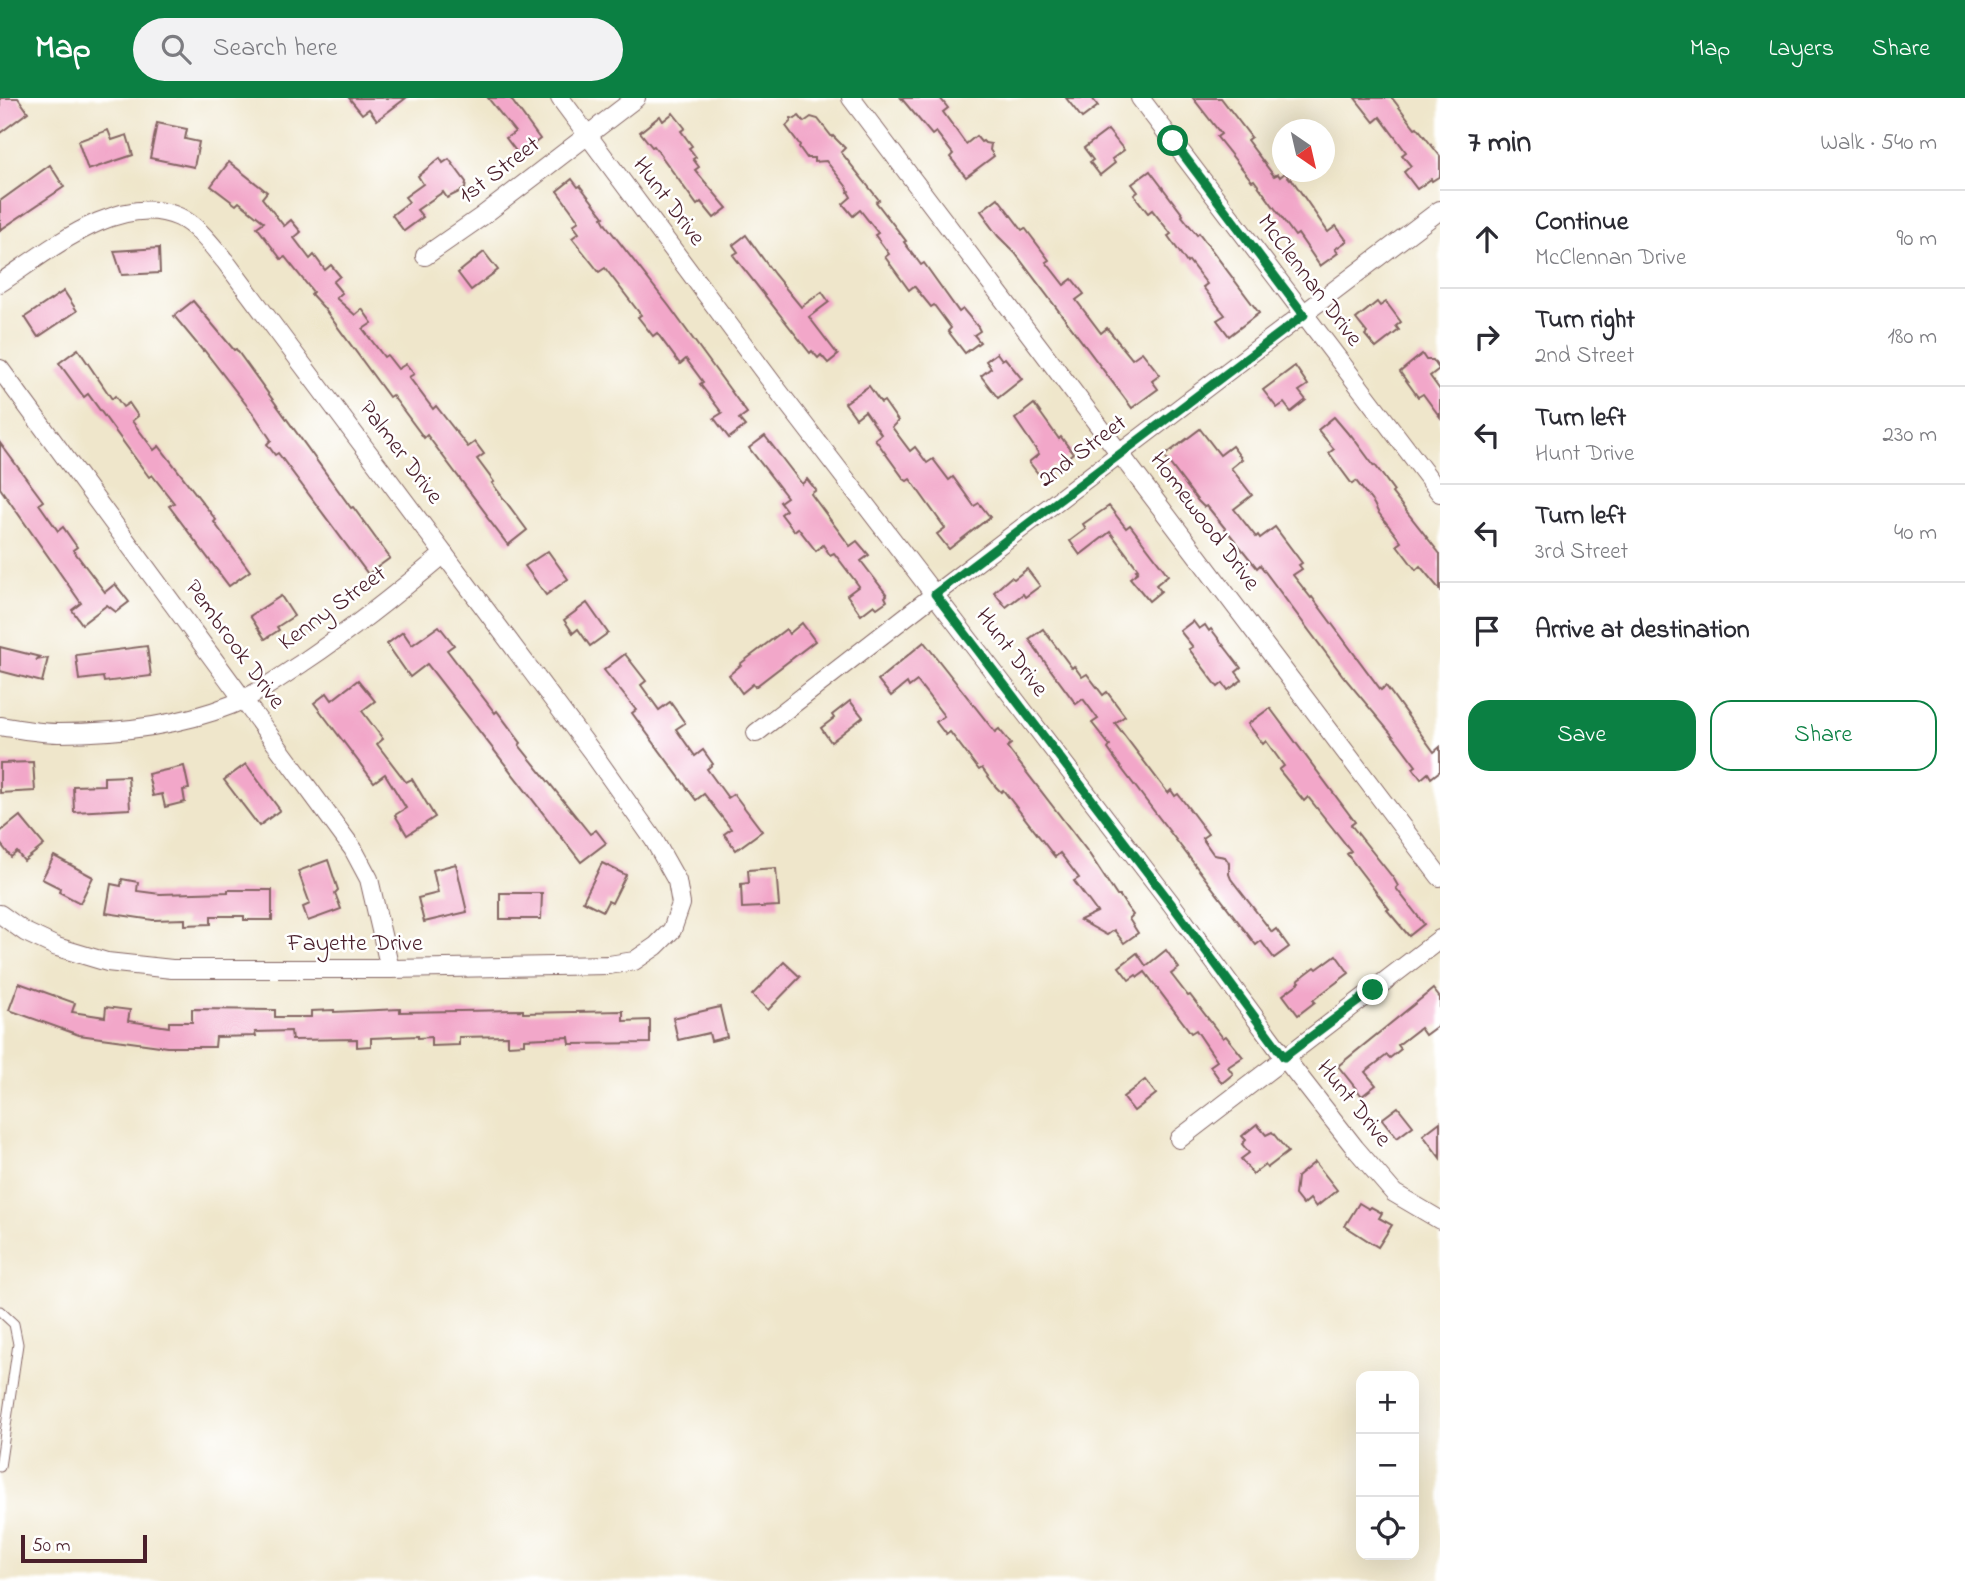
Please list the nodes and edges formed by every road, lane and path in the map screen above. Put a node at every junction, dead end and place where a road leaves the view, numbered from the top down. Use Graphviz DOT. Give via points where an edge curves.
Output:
graph roads {
  1 [pos="559,98"];
  2 [pos="636,98"];
  3 [pos="851,98"];
  4 [pos="1140,98"];
  5 [pos="587,135"];
  6 [pos="1440,210"];
  7 [pos="425,256"];
  8 [pos="0,283"];
  9 [pos="1304,315"];
  10 [pos="0,369"];
  11 [pos="1122,454"];
  12 [pos="1440,493"];
  13 [pos="444,554"];
  14 [pos="935,594"];
  15 [pos="243,699"];
  16 [pos="0,726"];
  17 [pos="756,733"];
  18 [pos="1440,877"];
  19 [pos="680,894"];
  20 [pos="0,914"];
  21 [pos="1440,939"];
  22 [pos="390,969"];
  23 [pos="1284,1057"];
  24 [pos="1179,1139"];
  25 [pos="1440,1220"];
  26 [pos="0,1311"];
  27 [pos="0,1467"];
  1 -- 5 [label="street, Hunt Drive"];
  2 -- 5 [label="street, 1st Street"];
  3 -- 11 [label="street, Homewood Drive"];
  4 -- 9 [label="street, McClennan Drive"];
  5 -- 7 [label="street, 1st Street"];
  5 -- 14 [label="street, Hunt Drive"];
  6 -- 9 [label="street, 2nd Street"];
  8 -- 13 [label="street, Palmer Drive" via="104,220 137,210 180,217 225,261"];
  9 -- 11 [label="street, 2nd Street"];
  9 -- 12 [label="street, McClennan Drive"];
  10 -- 15 [label="street, Pembrook Drive"];
  11 -- 14 [label="street, 2nd Street"];
  11 -- 18 [label="street, Homewood Drive"];
  13 -- 15 [label="street, Kenny Street" via="338,639"];
  13 -- 19 [label="street, Palmer Drive" via="647,830"];
  14 -- 17 [label="street, 2nd Street"];
  14 -- 23 [label="street, Hunt Drive"];
  15 -- 16 [label="street, Kenny Street" via="189,719 140,729 56,733"];
  15 -- 22 [label="street, Pembrook Drive" via="353,849 369,879"];
  19 -- 22 [label="street, Fayette Drive" via="672,930 634,961"];
  20 -- 22 [label="street, Fayette Drive" via="57,947 107,962 173,969"];
  21 -- 23 [label="street"];
  23 -- 24 [label="street"];
  23 -- 25 [label="street, Hunt Drive" via="1394,1192"];
  26 -- 27 [label="lane" via="13,1324 18,1344"];
}
